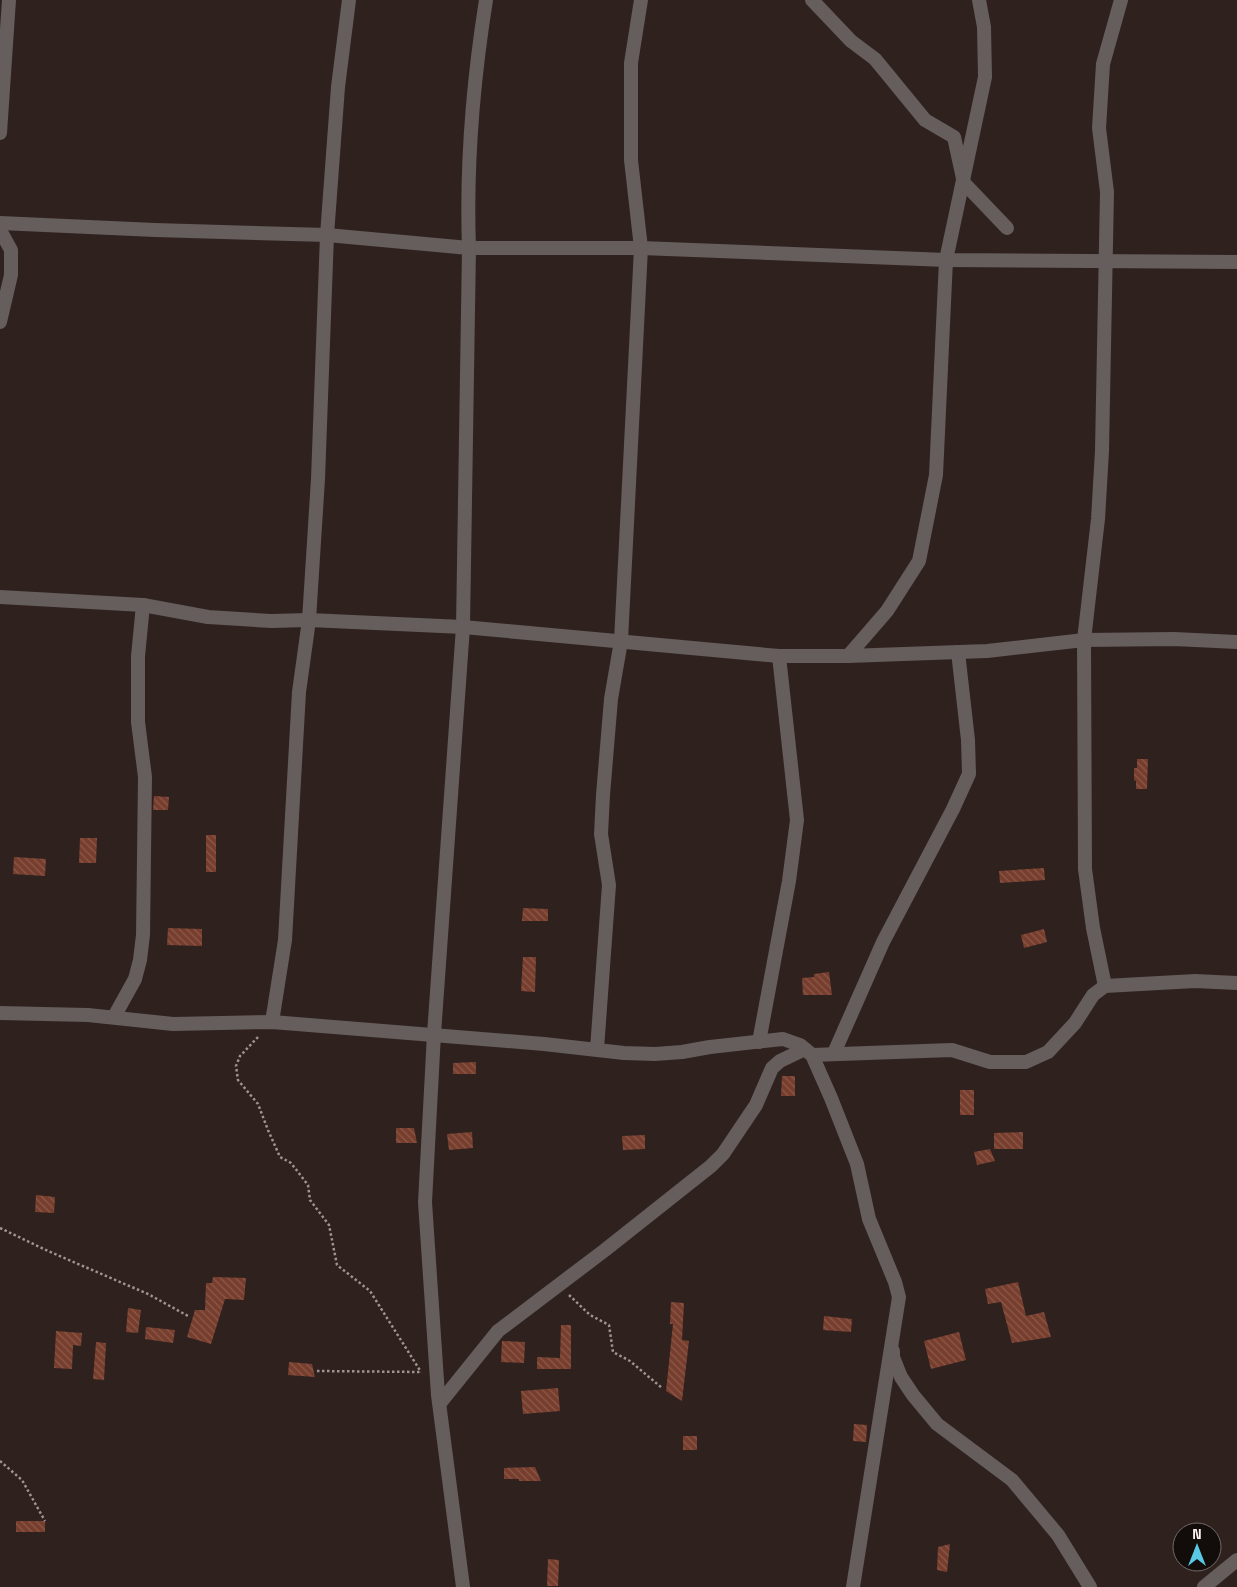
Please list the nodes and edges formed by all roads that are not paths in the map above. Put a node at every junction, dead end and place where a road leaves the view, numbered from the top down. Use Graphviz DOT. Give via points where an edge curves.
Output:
graph roads {
  1 [pos="9,0"];
  2 [pos="349,0"];
  3 [pos="486,0"];
  4 [pos="641,0"];
  5 [pos="812,0"];
  6 [pos="979,0"];
  7 [pos="1121,0"];
  8 [pos="0,133"];
  9 [pos="964,183"];
  10 [pos="0,223"];
  11 [pos="1007,228"];
  12 [pos="0,230"];
  13 [pos="327,235"];
  14 [pos="469,248"];
  15 [pos="641,248"];
  16 [pos="946,260"];
  17 [pos="1106,260"];
  18 [pos="1237,262"];
  19 [pos="0,322"];
  20 [pos="0,598"];
  21 [pos="143,605"];
  22 [pos="309,620"];
  23 [pos="462,627"];
  24 [pos="1084,640"];
  25 [pos="621,641"];
  26 [pos="1237,642"];
  27 [pos="958,652"];
  28 [pos="779,656"];
  29 [pos="848,656"];
  30 [pos="1237,983"];
  31 [pos="1105,986"];
  32 [pos="0,1013"];
  33 [pos="114,1017"];
  34 [pos="272,1022"];
  35 [pos="434,1034"];
  36 [pos="759,1042"];
  37 [pos="597,1050"];
  38 [pos="809,1052"];
  39 [pos="834,1053"];
  40 [pos="892,1333"];
  41 [pos="439,1396"];
  42 [pos="1237,1560"];
  43 [pos="463,1587"];
  44 [pos="853,1587"];
  45 [pos="1090,1587"];
  46 [pos="1204,1587"];
  1 -- 8 [label="street"];
  2 -- 13 [label="street" via="338,87"];
  3 -- 14 [label="street" via="478,54 468,203"];
  4 -- 15 [label="street" via="631,63 631,160"];
  5 -- 9 [label="street" via="851,41 875,59 925,120 954,136"];
  6 -- 9 [label="street" via="984,27 985,77"];
  7 -- 17 [label="street" via="1103,64 1099,128 1107,192"];
  9 -- 11 [label="street"];
  9 -- 16 [label="street"];
  10 -- 13 [label="street"];
  12 -- 19 [label="street" via="11,250 11,275"];
  13 -- 14 [label="street"];
  13 -- 22 [label="street"];
  14 -- 15 [label="street"];
  14 -- 23 [label="street"];
  15 -- 16 [label="street"];
  15 -- 25 [label="street"];
  16 -- 17 [label="street"];
  16 -- 29 [label="street" via="936,475 919,561 887,611"];
  17 -- 18 [label="street"];
  17 -- 24 [label="street" via="1102,461"];
  20 -- 21 [label="street"];
  21 -- 22 [label="street" via="208,617"];
  21 -- 33 [label="street" via="138,656 138,722 145,777 143,935 135,979"];
  22 -- 23 [label="street"];
  22 -- 34 [label="street" via="298,692 285,940"];
  23 -- 25 [label="street"];
  23 -- 35 [label="street"];
  24 -- 26 [label="street"];
  24 -- 27 [label="street"];
  24 -- 31 [label="street" via="1085,869"];
  25 -- 28 [label="street"];
  25 -- 37 [label="street" via="611,699 603,795 601,834 609,886"];
  27 -- 29 [label="street"];
  27 -- 39 [label="street" via="968,740 968,774 883,942"];
  28 -- 29 [label="street"];
  28 -- 36 [label="street" via="797,820"];
  30 -- 31 [label="street" via="1196,981"];
  31 -- 39 [label="street" via="1093,995 1075,1023 1048,1052 1026,1062 990,1062 952,1050"];
  32 -- 33 [label="street"];
  33 -- 34 [label="street" via="173,1024"];
  34 -- 35 [label="street"];
  35 -- 37 [label="street"];
  35 -- 41 [label="street" via="425,1202"];
  36 -- 37 [label="street" via="655,1054"];
  36 -- 38 [label="street" via="783,1039"];
  38 -- 39 [label="street"];
  38 -- 40 [label="street" via="857,1164 870,1219 895,1282 899,1298"];
  38 -- 41 [label="street" via="780,1061 772,1068 756,1105 723,1154 498,1331"];
  40 -- 44 [label="street"];
  40 -- 45 [label="street" via="893,1357 913,1395 937,1424 1012,1480 1058,1535"];
  41 -- 43 [label="street"];
  42 -- 46 [label="street"];
}
